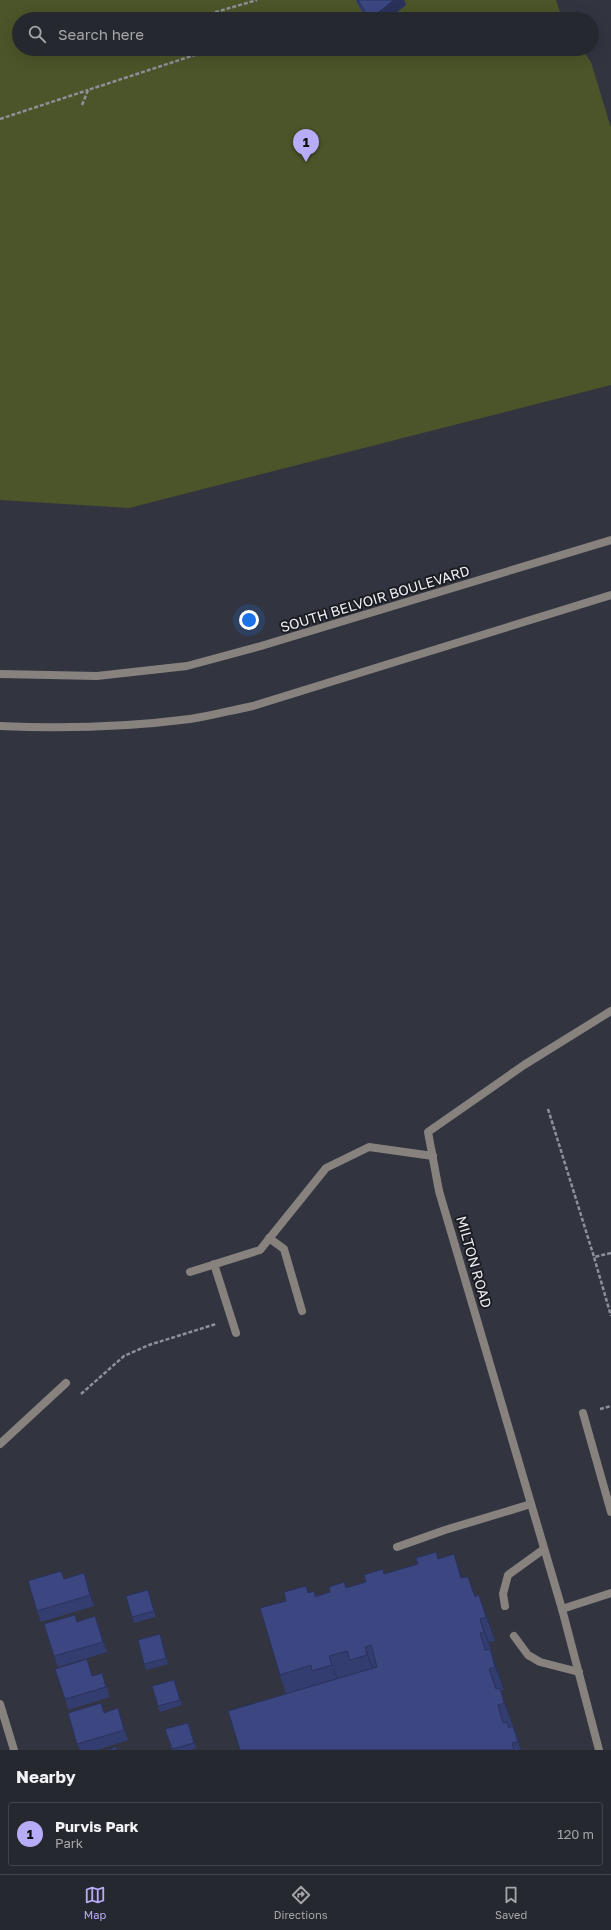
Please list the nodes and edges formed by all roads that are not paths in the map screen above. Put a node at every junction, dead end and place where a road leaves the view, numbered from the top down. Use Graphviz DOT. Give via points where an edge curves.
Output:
graph roads {
  1 [pos="611,540"];
  2 [pos="611,595"];
  3 [pos="0,674"];
  4 [pos="0,726"];
  5 [pos="611,1011"];
  6 [pos="433,1156"];
  7 [pos="269,1238"];
  8 [pos="214,1264"];
  9 [pos="190,1272"];
  10 [pos="302,1310"];
  11 [pos="236,1333"];
  12 [pos="66,1383"];
  13 [pos="583,1413"];
  14 [pos="0,1444"];
  15 [pos="531,1504"];
  16 [pos="611,1512"];
  17 [pos="397,1547"];
  18 [pos="544,1548"];
  19 [pos="611,1594"];
  20 [pos="505,1606"];
  21 [pos="562,1609"];
  22 [pos="514,1636"];
  23 [pos="578,1672"];
  24 [pos="0,1704"];
  25 [pos="14,1750"];
  26 [pos="599,1750"];
  1 -- 3 [label="street, SOUTH BELVOIR BOULEVARD" via="187,666 97,676"];
  2 -- 4 [label="street" via="253,706 192,718 142,724 35,728"];
  5 -- 6 [label="street, MILTON ROAD" via="524,1065 428,1132"];
  6 -- 7 [label="street" via="369,1147 326,1168"];
  6 -- 15 [label="street, MILTON ROAD" via="439,1191"];
  7 -- 8 [label="street" via="260,1250"];
  7 -- 10 [label="street" via="284,1249"];
  8 -- 9 [label="street"];
  8 -- 11 [label="street"];
  12 -- 14 [label="street"];
  13 -- 16 [label="street"];
  15 -- 17 [label="street"];
  15 -- 18 [label="street, MILTON ROAD"];
  18 -- 20 [label="street" via="508,1575 503,1594"];
  18 -- 21 [label="street, MILTON ROAD"];
  19 -- 21 [label="street"];
  21 -- 23 [label="street, MILTON ROAD"];
  22 -- 23 [label="street" via="528,1655 540,1662"];
  23 -- 26 [label="street, MILTON ROAD"];
  24 -- 25 [label="street"];
}
